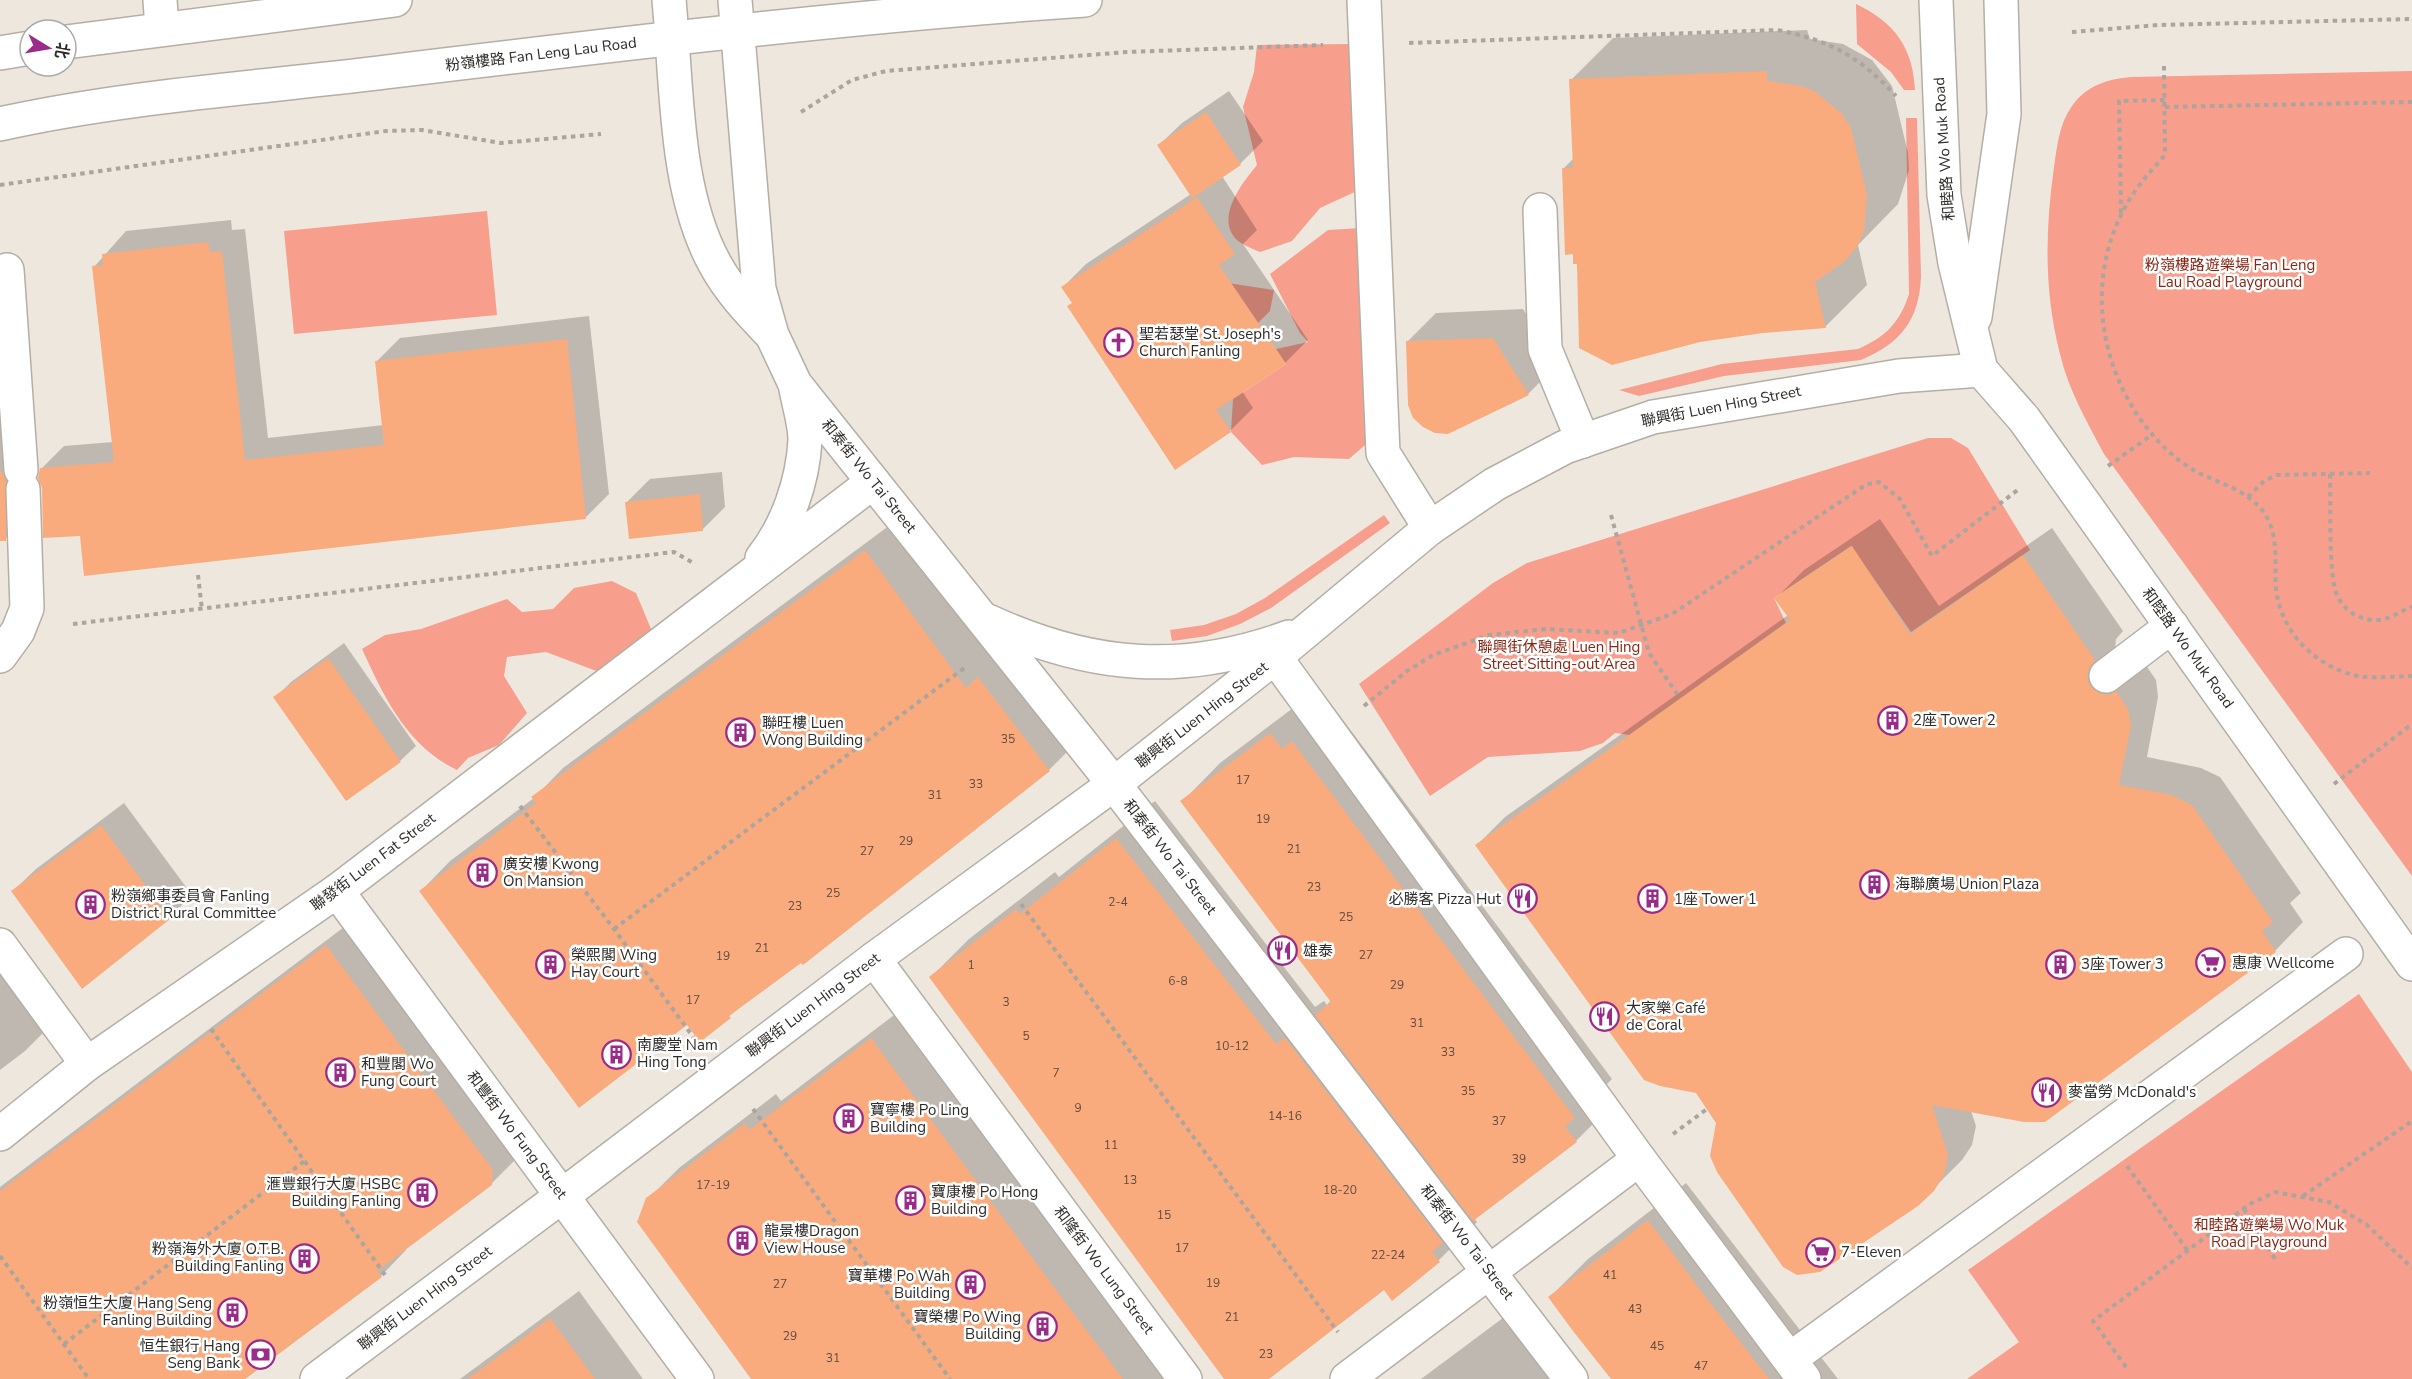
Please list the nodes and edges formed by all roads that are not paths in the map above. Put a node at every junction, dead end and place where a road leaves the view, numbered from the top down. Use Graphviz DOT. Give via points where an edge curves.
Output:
graph roads {
  1 [pos="395,0"];
  2 [pos="669,0"];
  3 [pos="1085,0"];
  4 [pos="1364,0"];
  5 [pos="1936,0"];
  6 [pos="2001,0"];
  7 [pos="161,14"];
  8 [pos="737,16"];
  9 [pos="78,38"];
  10 [pos="673,39"];
  11 [pos="18,50"];
  12 [pos="0,53"];
  13 [pos="0,124"];
  14 [pos="1540,210"];
  15 [pos="7,270"];
  16 [pos="1973,331"];
  17 [pos="772,335"];
  18 [pos="1981,370"];
  19 [pos="795,384"];
  20 [pos="1583,441"];
  21 [pos="873,482"];
  22 [pos="1430,528"];
  23 [pos="742,583"];
  24 [pos="984,619"];
  25 [pos="2172,626"];
  26 [pos="1308,631"];
  27 [pos="0,656"];
  28 [pos="1275,657"];
  29 [pos="2106,675"];
  30 [pos="1114,784"];
  31 [pos="337,891"];
  32 [pos="0,945"];
  33 [pos="2346,954"];
  34 [pos="874,959"];
  35 [pos="2412,964"];
  36 [pos="87,1064"];
  37 [pos="0,1134"];
  38 [pos="1639,1159"];
  39 [pos="562,1197"];
  40 [pos="1491,1273"];
  41 [pos="1797,1369"];
  42 [pos="316,1379"];
  43 [pos="696,1379"];
  44 [pos="1185,1379"];
  45 [pos="1347,1379"];
  46 [pos="1572,1379"];
  1 -- 7 [label="street"];
  2 -- 10 [label="street, 和泰街 Wo Tai Street"];
  3 -- 8 [label="street, 粉嶺樓路 Fan Leng Lau Road" via="881,16"];
  4 -- 22 [label="street" via="1383,453"];
  5 -- 16 [label="street, 和睦路 Wo Muk Road" via="1944,195 1955,263"];
  6 -- 16 [label="street, 和睦路 Wo Muk Road" via="2004,114"];
  7 -- 9 [label="street"];
  8 -- 10 [label="street, 粉嶺樓路 Fan Leng Lau Road"];
  8 -- 17 [label="street, 和泰街 Wo Tai Street" via="759,289"];
  10 -- 13 [label="street, 粉嶺樓路 Fan Leng Lau Road" via="132,102"];
  10 -- 17 [label="street, 和泰街 Wo Tai Street" via="685,177 696,221 714,264 740,302"];
  11 -- 12 [label="street"];
  14 -- 20 [label="street" via="1545,349"];
  15 -- 27 [label="street" via="27,608 18,631"];
  16 -- 18 [label="street, 和睦路 Wo Muk Road"];
  17 -- 19 [label="street, 和泰街 Wo Tai Street"];
  18 -- 20 [label="street, 聯興街 Luen Hing Street" via="1899,376 1744,400 1653,417"];
  18 -- 25 [label="street, 和睦路 Wo Muk Road" via="2024,418"];
  19 -- 21 [label="street, 和泰街 Wo Tai Street"];
  19 -- 23 [label="street, 聯發街 Luen Fat Street" via="805,439 797,484 774,544"];
  20 -- 22 [label="street, 聯興街 Luen Hing Street" via="1529,464"];
  21 -- 23 [label="street, 聯發街 Luen Fat Street"];
  21 -- 24 [label="street, 和泰街 Wo Tai Street"];
  22 -- 26 [label="street, 聯興街 Luen Hing Street"];
  23 -- 31 [label="street, 聯發街 Luen Fat Street"];
  24 -- 26 [label="street, 聯興街 Luen Hing Street" via="1027,639 1073,653 1120,661 1168,663 1216,658"];
  24 -- 30 [label="street, 和泰街 Wo Tai Street"];
  25 -- 29 [label="street"];
  25 -- 35 [label="street, 和睦路 Wo Muk Road"];
  26 -- 28 [label="street, 聯興街 Luen Hing Street"];
  28 -- 30 [label="street, 聯興街 Luen Hing Street"];
  28 -- 38 [label="street"];
  30 -- 34 [label="street, 聯興街 Luen Hing Street"];
  30 -- 40 [label="street, 和泰街 Wo Tai Street"];
  31 -- 36 [label="street, 聯發街 Luen Fat Street"];
  31 -- 39 [label="street, 和豐街 Wo Fung Street"];
  32 -- 36 [label="street"];
  33 -- 41 [label="street" via="2102,1132"];
  34 -- 39 [label="street, 聯興街 Luen Hing Street"];
  34 -- 44 [label="street, 和隆街 Wo Lung Street"];
  36 -- 37 [label="street, 聯發街 Luen Fat Street"];
  38 -- 40 [label="street"];
  38 -- 41 [label="street"];
  39 -- 42 [label="street, 聯興街 Luen Hing Street"];
  39 -- 43 [label="street, 和豐街 Wo Fung Street"];
  40 -- 45 [label="street"];
  40 -- 46 [label="street, 和泰街 Wo Tai Street"];
}
